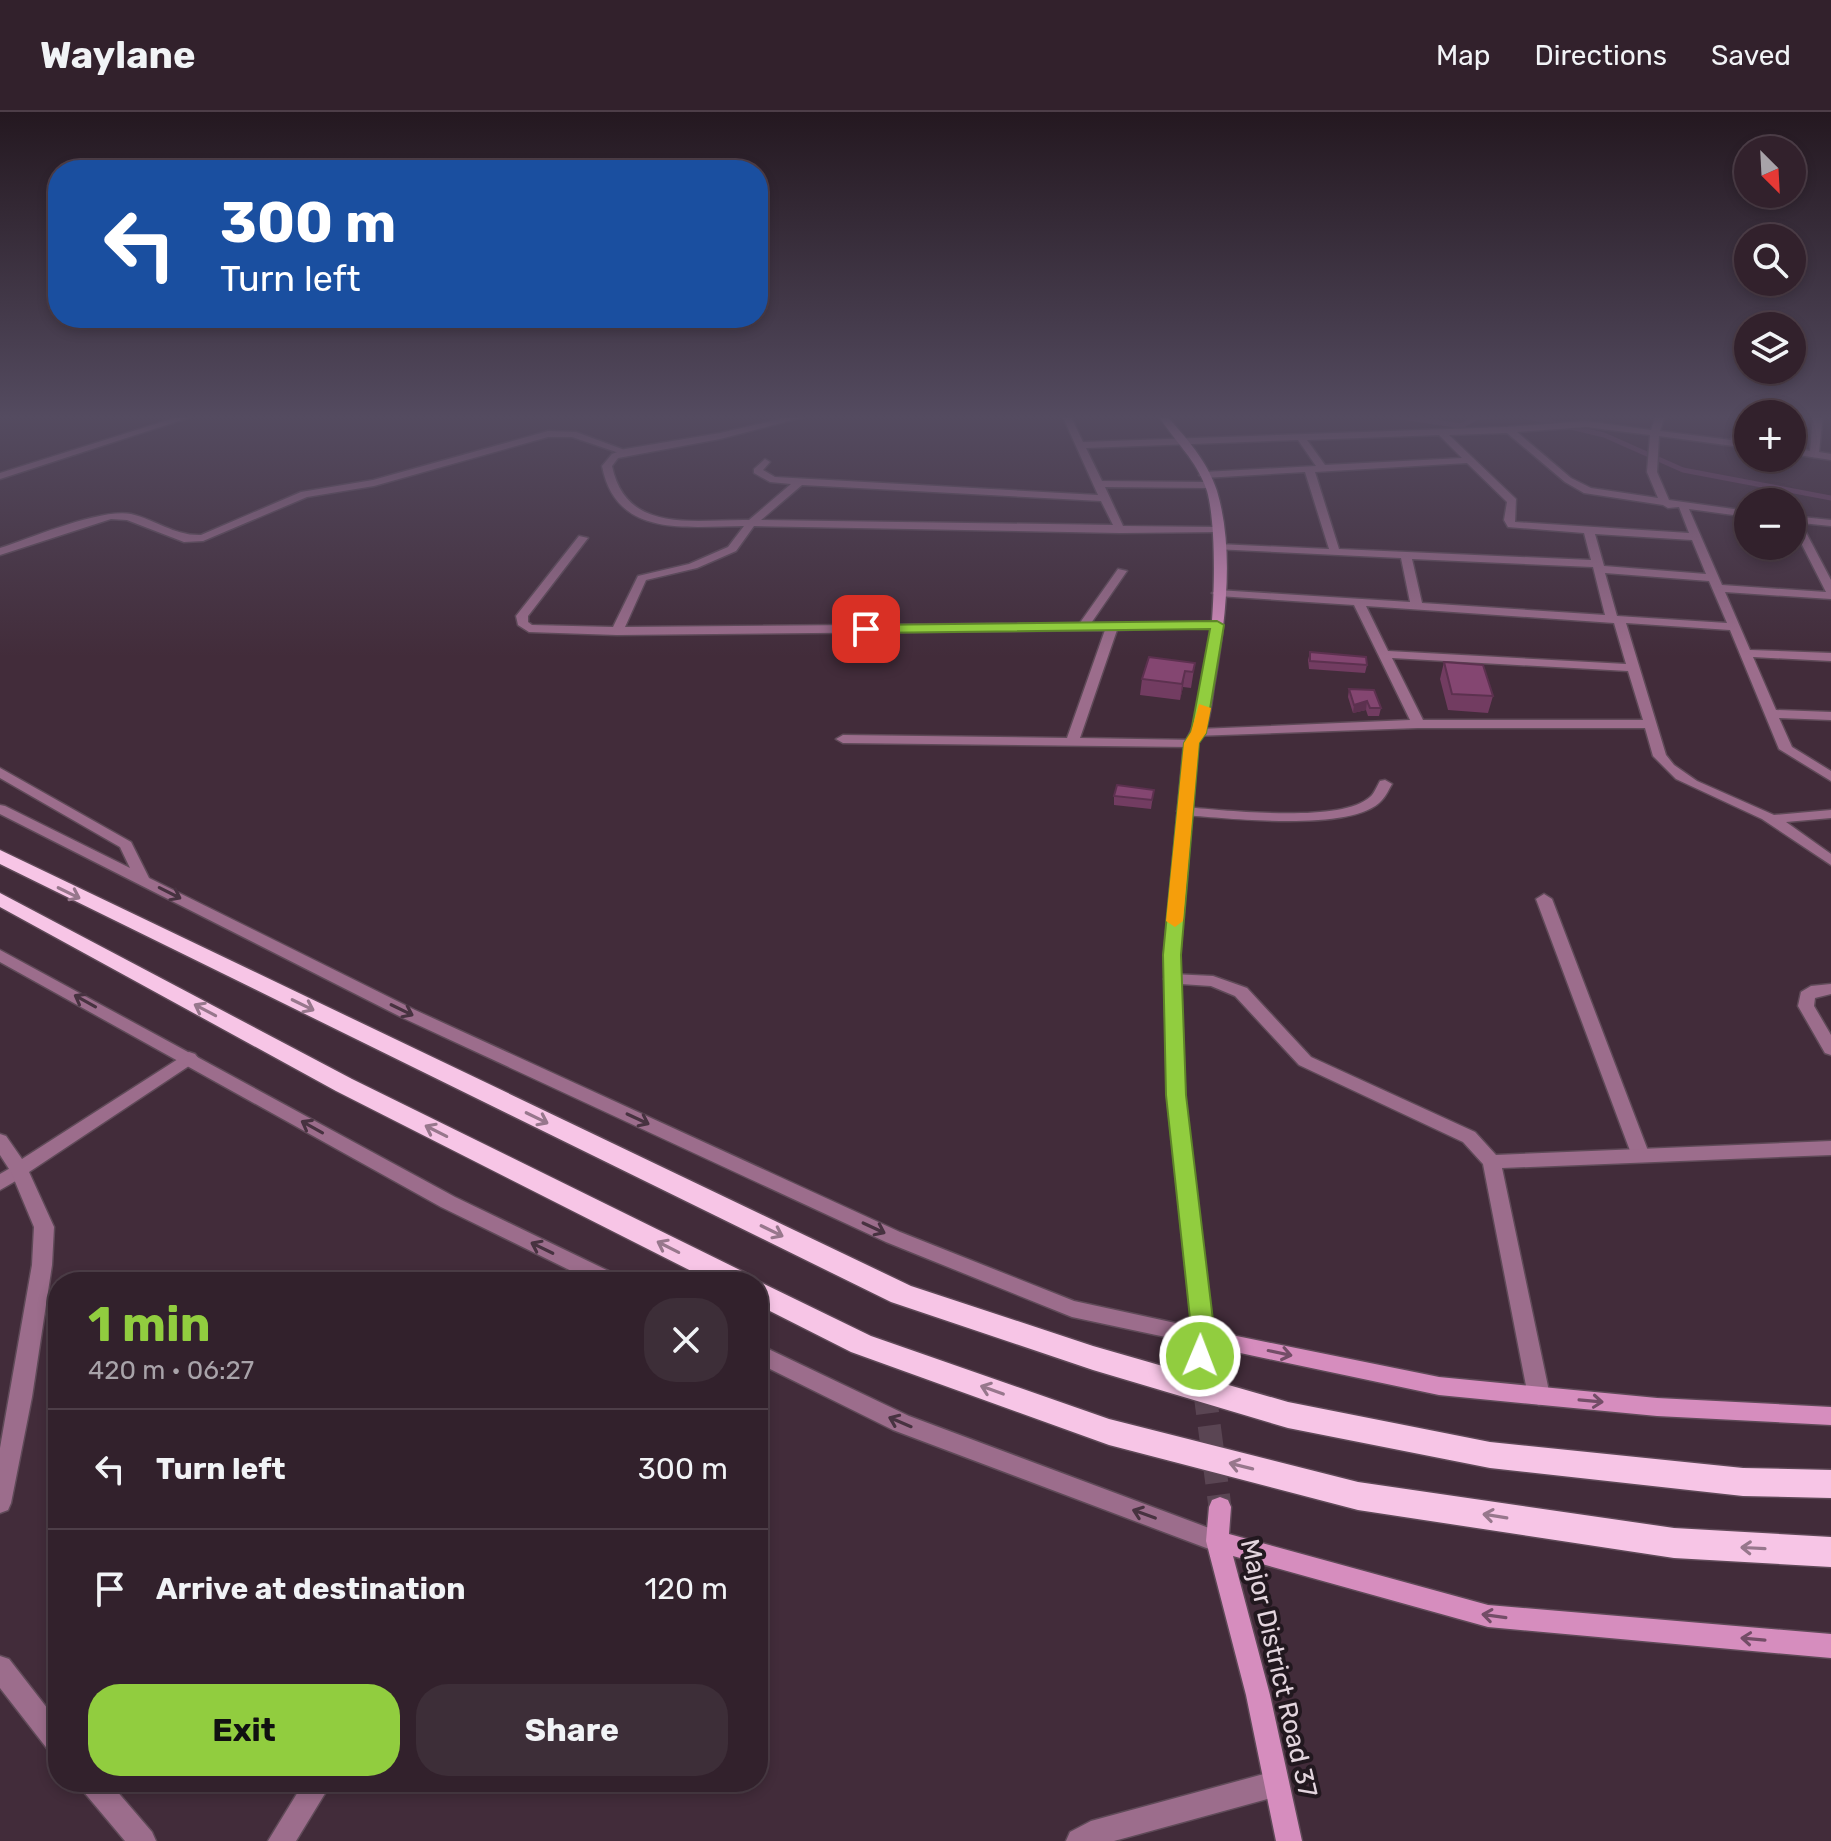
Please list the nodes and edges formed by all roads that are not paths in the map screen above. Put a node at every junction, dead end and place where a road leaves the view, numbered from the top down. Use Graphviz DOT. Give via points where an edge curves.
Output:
graph roads {
  1 [pos="301,496"];
  2 [pos="617,496"];
  3 [pos="783,496"];
  4 [pos="1062,496"];
  5 [pos="1209,496"];
  6 [pos="1317,496"];
  7 [pos="1507,496"];
  8 [pos="1620,496"];
  9 [pos="1663,496"];
  10 [pos="1106,498"];
  11 [pos="1668,505"];
  12 [pos="1684,508"];
  13 [pos="1734,513"];
  14 [pos="1806,520"];
  15 [pos="1831,523"];
  16 [pos="751,524"];
  17 [pos="1120,530"];
  18 [pos="1217,530"];
  19 [pos="1589,531"];
  20 [pos="1696,537"];
  21 [pos="583,538"];
  22 [pos="1806,543"];
  23 [pos="1218,547"];
  24 [pos="0,552"];
  25 [pos="1335,552"];
  26 [pos="1406,555"];
  27 [pos="1815,559"];
  28 [pos="1831,561"];
  29 [pos="1598,566"];
  30 [pos="1122,571"];
  31 [pos="1716,583"];
  32 [pos="1218,593"];
  33 [pos="1831,593"];
  34 [pos="1359,603"];
  35 [pos="1417,607"];
  36 [pos="1616,620"];
  37 [pos="1217,625"];
  38 [pos="1112,626"];
  39 [pos="1083,627"];
  40 [pos="1734,627"];
  41 [pos="617,631"];
  42 [pos="1744,653"];
  43 [pos="1382,654"];
  44 [pos="1831,657"];
  45 [pos="1634,668"];
  46 [pos="1770,714"];
  47 [pos="1831,716"];
  48 [pos="1418,724"];
  49 [pos="1650,724"];
  50 [pos="1195,738"];
  51 [pos="843,739"];
  52 [pos="1072,741"];
  53 [pos="0,772"];
  54 [pos="1831,777"];
  55 [pos="1385,784"];
  56 [pos="0,809"];
  57 [pos="1184,811"];
  58 [pos="1831,814"];
  59 [pos="1771,819"];
  60 [pos="0,856"];
  61 [pos="1831,861"];
  62 [pos="142,879"];
  63 [pos="0,899"];
  64 [pos="1544,899"];
  65 [pos="0,955"];
  66 [pos="1172,979"];
  67 [pos="1831,989"];
  68 [pos="1831,1049"];
  69 [pos="189,1058"];
  70 [pos="0,1141"];
  71 [pos="1831,1148"];
  72 [pos="1641,1156"];
  73 [pos="1492,1162"];
  74 [pos="19,1170"];
  75 [pos="0,1183"];
  76 [pos="589,1272"];
  77 [pos="718,1272"];
  78 [pos="768,1297"];
  79 [pos="1202,1346"];
  80 [pos="768,1358"];
  81 [pos="1539,1396"];
  82 [pos="1831,1416"];
  83 [pos="1831,1484"];
  84 [pos="0,1503"];
  85 [pos="1220,1507"];
  86 [pos="1217,1541"];
  87 [pos="1831,1552"];
  88 [pos="1831,1646"];
  89 [pos="0,1668"];
  90 [pos="48,1729"];
  91 [pos="1275,1784"];
  92 [pos="101,1792"];
  93 [pos="313,1792"];
  94 [pos="143,1841"];
  95 [pos="281,1841"];
  96 [pos="1079,1841"];
  97 [pos="1289,1841"];
  1 -- 24 [label="street" via="203,538 184,539 129,517 110,516"];
  2 -- 16 [label="street" via="647,519"];
  3 -- 16 [label="street"];
  4 -- 10 [label="street"];
  5 -- 18 [label="main road"];
  6 -- 25 [label="street"];
  7 -- 19 [label="street" via="1512,501 1512,525"];
  8 -- 11 [label="street"];
  9 -- 11 [label="street"];
  10 -- 17 [label="street"];
  11 -- 12 [label="street"];
  12 -- 13 [label="street"];
  12 -- 20 [label="street"];
  14 -- 15 [label="street"];
  16 -- 17 [label="street"];
  16 -- 41 [label="street" via="732,549 693,566 642,578"];
  17 -- 18 [label="street"];
  18 -- 23 [label="main road"];
  19 -- 20 [label="street"];
  19 -- 29 [label="street"];
  20 -- 31 [label="street"];
  21 -- 41 [label="street" via="522,616 522,623 554,631"];
  22 -- 27 [label="street"];
  23 -- 25 [label="street"];
  23 -- 32 [label="main road"];
  25 -- 26 [label="street"];
  26 -- 29 [label="street"];
  26 -- 35 [label="street"];
  27 -- 28 [label="street"];
  27 -- 33 [label="street"];
  29 -- 31 [label="street"];
  29 -- 36 [label="street"];
  30 -- 39 [label="street"];
  31 -- 33 [label="street"];
  31 -- 40 [label="street"];
  32 -- 34 [label="street"];
  32 -- 37 [label="main road"];
  34 -- 35 [label="street"];
  34 -- 43 [label="street"];
  35 -- 36 [label="street"];
  36 -- 40 [label="street"];
  36 -- 45 [label="street"];
  37 -- 38 [label="street"];
  37 -- 50 [label="main road"];
  38 -- 39 [label="street"];
  38 -- 52 [label="street"];
  39 -- 41 [label="street"];
  40 -- 42 [label="street"];
  42 -- 44 [label="street"];
  42 -- 46 [label="street"];
  43 -- 45 [label="street"];
  43 -- 48 [label="street"];
  45 -- 49 [label="street"];
  46 -- 47 [label="street"];
  46 -- 54 [label="street" via="1788,752"];
  48 -- 49 [label="street"];
  48 -- 50 [label="street"];
  49 -- 59 [label="street" via="1669,769 1702,790"];
  50 -- 52 [label="street"];
  50 -- 57 [label="main road"];
  51 -- 52 [label="street"];
  53 -- 62 [label="street" via="126,845"];
  55 -- 57 [label="street" via="1374,801 1324,817"];
  56 -- 62 [label="street"];
  57 -- 66 [label="main road"];
  58 -- 59 [label="street"];
  59 -- 61 [label="street"];
  60 -- 83 [label="highway, one-way" via="901,1294 1288,1415 1490,1455 1743,1482"];
  62 -- 79 [label="street, one-way" via="409,1014 893,1237 1072,1309"];
  77 -- 63 [label="highway, one-way" via="344,1085"];
  64 -- 72 [label="street"];
  69 -- 65 [label="street, one-way"];
  66 -- 73 [label="street" via="1213,981 1241,992 1305,1061 1469,1137"];
  66 -- 79 [label="main road" via="1176,1095"];
  67 -- 68 [label="street" via="1807,996 1806,1006"];
  69 -- 74 [label="street"];
  76 -- 69 [label="street, one-way" via="448,1202"];
  70 -- 74 [label="street"];
  71 -- 72 [label="street"];
  72 -- 73 [label="street"];
  73 -- 81 [label="street"];
  74 -- 75 [label="street"];
  74 -- 84 [label="street" via="44,1227 44,1240"];
  87 -- 78 [label="highway, one-way" via="1674,1543 1358,1496 1109,1432 861,1344"];
  79 -- 81 [label="main road, one-way" via="1439,1386"];
  86 -- 80 [label="street, one-way" via="901,1423"];
  81 -- 82 [label="main road, one-way"];
  85 -- 86 [label="main road, Major District Road 37"];
  88 -- 86 [label="main road, one-way" via="1488,1616"];
  86 -- 91 [label="main road, Major District Road 37" via="1258,1695"];
  89 -- 90 [label="street"];
  91 -- 96 [label="street"];
  91 -- 97 [label="main road, Major District Road 37"];
  92 -- 94 [label="street"];
  93 -- 95 [label="street"];
}
